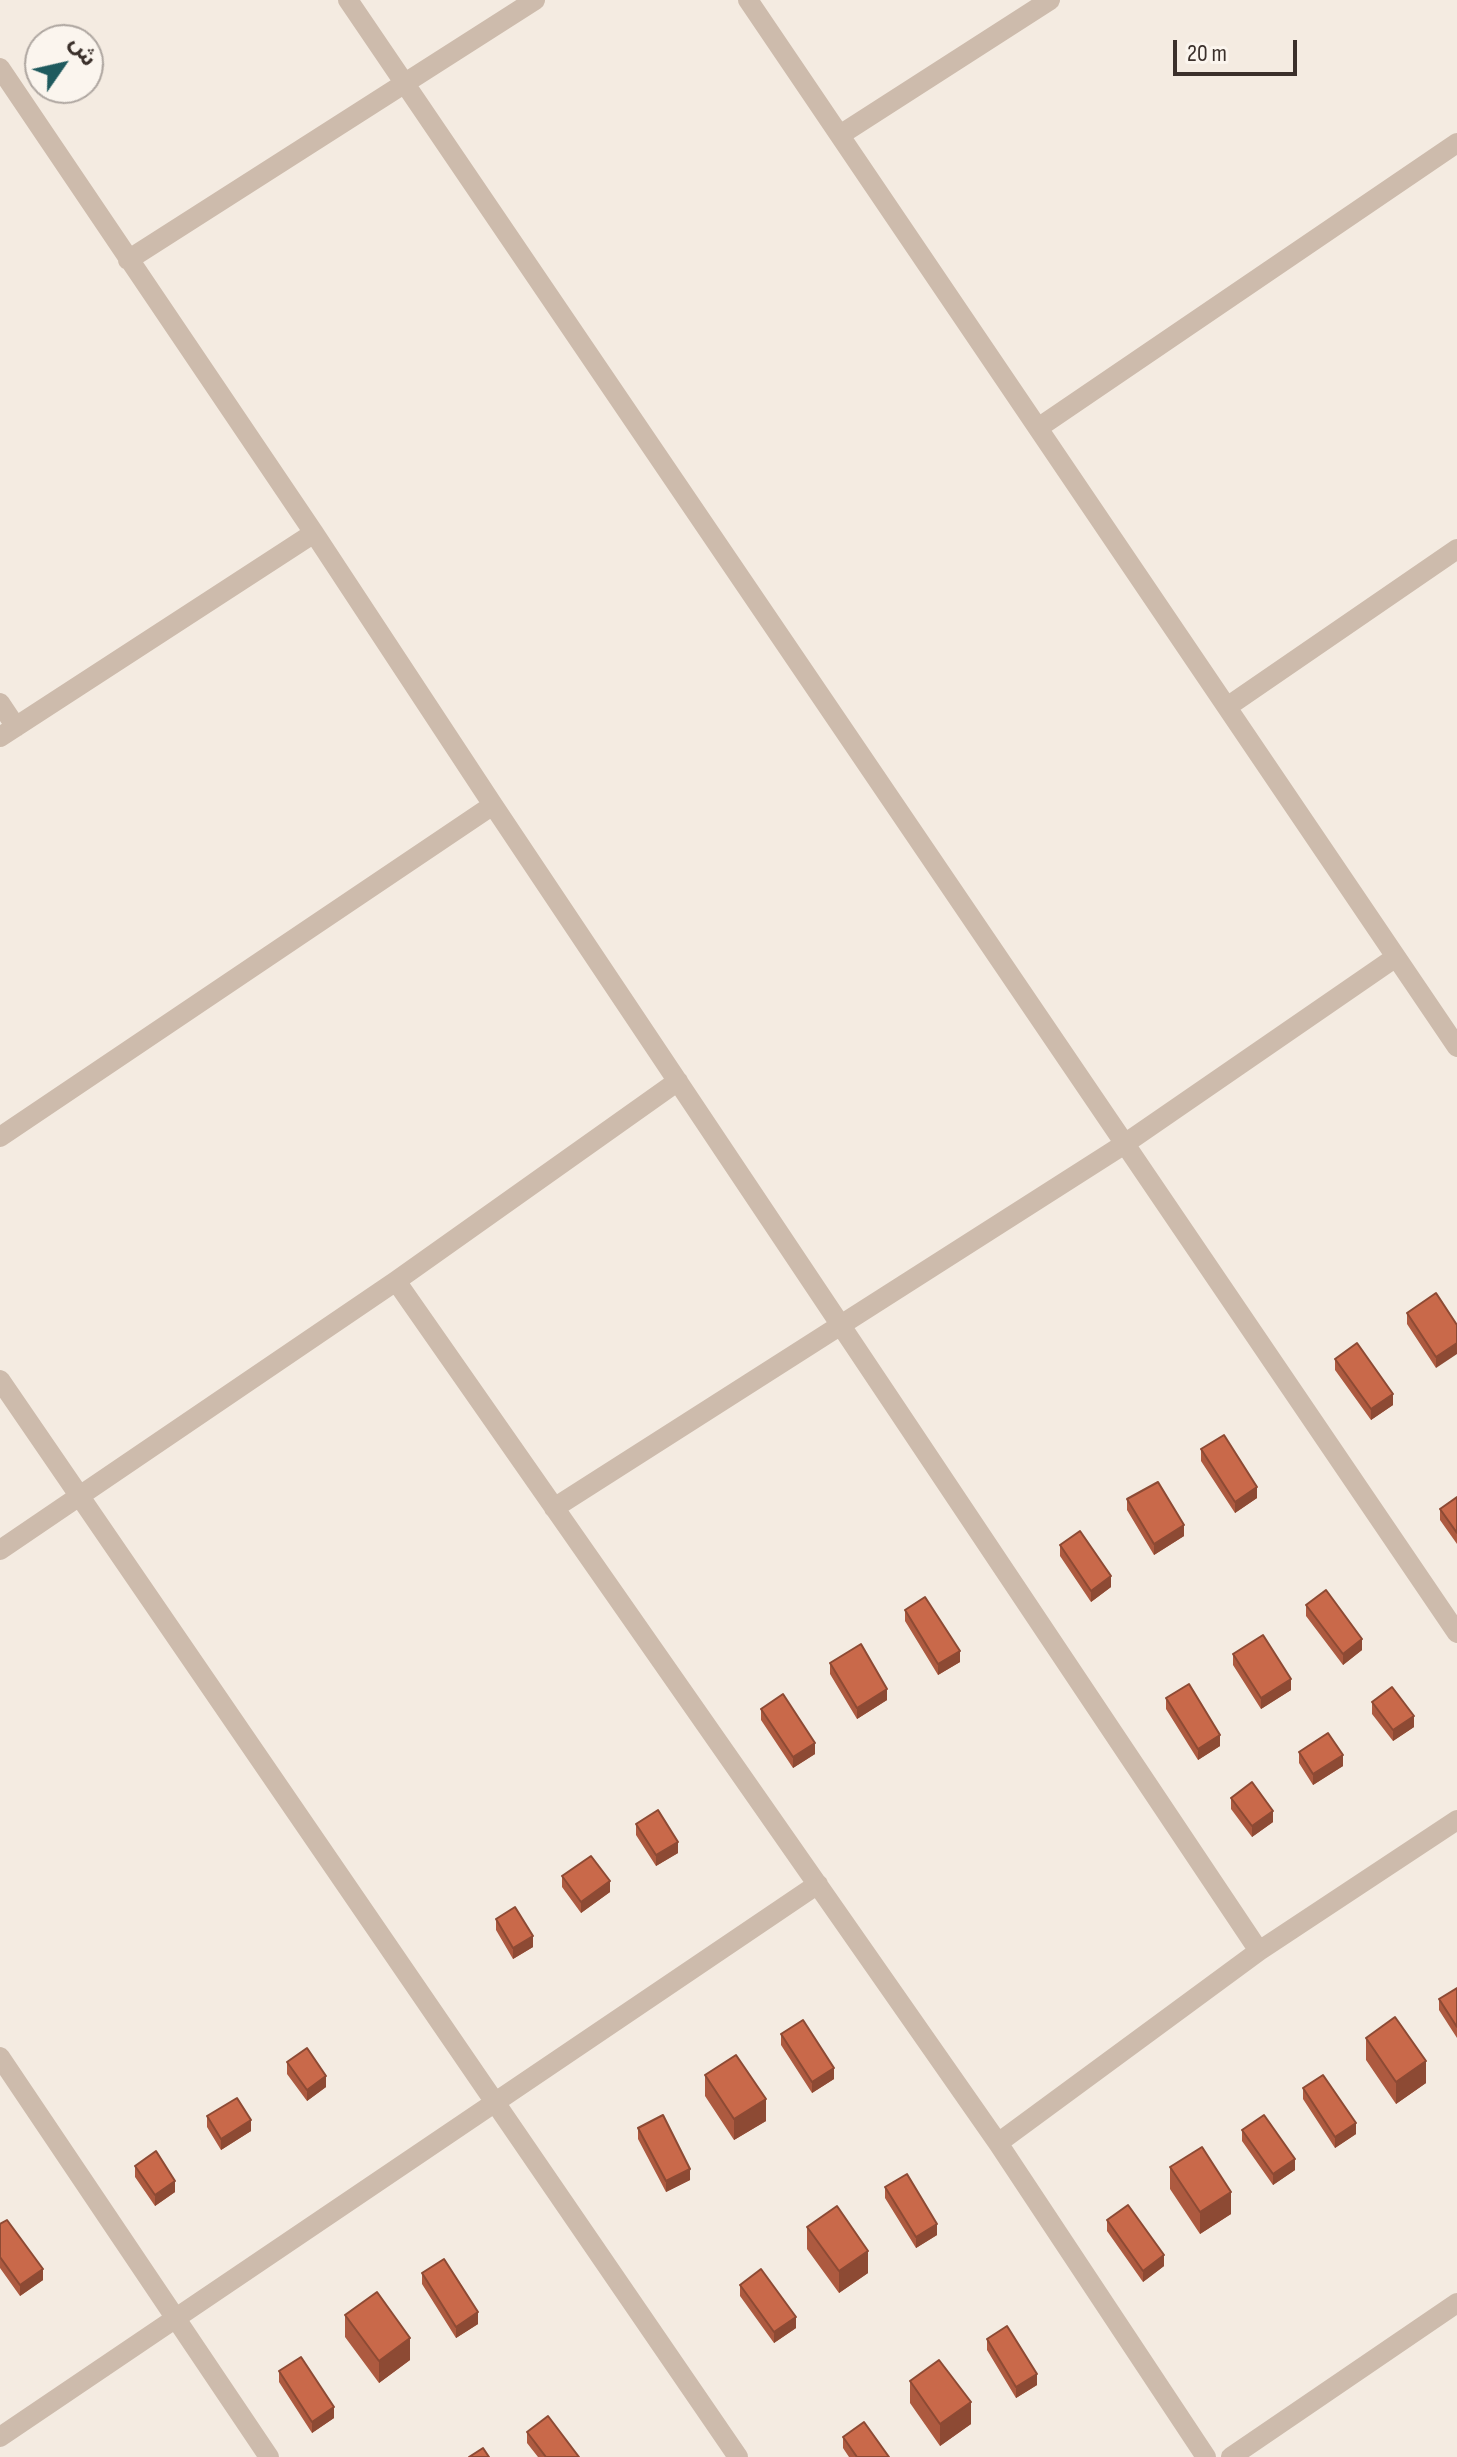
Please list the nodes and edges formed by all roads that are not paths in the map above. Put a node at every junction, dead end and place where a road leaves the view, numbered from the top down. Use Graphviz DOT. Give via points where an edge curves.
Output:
graph roads {
  1 [pos="348,0"];
  2 [pos="535,0"];
  3 [pos="748,0"];
  4 [pos="1050,0"];
  5 [pos="0,68"];
  6 [pos="404,84"];
  7 [pos="840,135"];
  8 [pos="1457,143"];
  9 [pos="128,260"];
  10 [pos="1038,428"];
  11 [pos="314,533"];
  12 [pos="1457,549"];
  13 [pos="0,703"];
  14 [pos="1227,707"];
  15 [pos="8,732"];
  16 [pos="493,805"];
  17 [pos="1396,957"];
  18 [pos="1457,1047"];
  19 [pos="678,1081"];
  20 [pos="0,1137"];
  21 [pos="1123,1145"];
  22 [pos="396,1281"];
  23 [pos="841,1326"];
  24 [pos="0,1380"];
  25 [pos="79,1496"];
  26 [pos="554,1508"];
  27 [pos="0,1550"];
  28 [pos="1457,1633"];
  29 [pos="1457,1820"];
  30 [pos="818,1884"];
  31 [pos="1259,1951"];
  32 [pos="0,2057"];
  33 [pos="495,2103"];
  34 [pos="998,2143"];
  35 [pos="1457,2303"];
  36 [pos="177,2317"];
  37 [pos="0,2437"];
  38 [pos="269,2457"];
  39 [pos="738,2457"];
  40 [pos="1206,2457"];
  41 [pos="1231,2457"];
  1 -- 6 [label="street"];
  2 -- 6 [label="street"];
  3 -- 7 [label="street"];
  4 -- 7 [label="street"];
  5 -- 9 [label="street"];
  6 -- 9 [label="street"];
  6 -- 21 [label="street"];
  7 -- 10 [label="street"];
  8 -- 10 [label="street"];
  9 -- 11 [label="street"];
  10 -- 14 [label="street"];
  11 -- 15 [label="street"];
  11 -- 16 [label="street"];
  12 -- 14 [label="street"];
  13 -- 15 [label="street"];
  14 -- 17 [label="street"];
  16 -- 19 [label="street"];
  16 -- 20 [label="street"];
  17 -- 18 [label="street"];
  17 -- 21 [label="street"];
  19 -- 22 [label="street"];
  19 -- 23 [label="street"];
  21 -- 23 [label="street"];
  21 -- 28 [label="street"];
  22 -- 25 [label="street"];
  22 -- 26 [label="street"];
  23 -- 26 [label="street"];
  23 -- 31 [label="street"];
  24 -- 25 [label="street"];
  25 -- 27 [label="street"];
  25 -- 33 [label="street"];
  26 -- 30 [label="street"];
  29 -- 31 [label="street"];
  30 -- 33 [label="street"];
  30 -- 34 [label="street"];
  31 -- 34 [label="street"];
  32 -- 36 [label="street"];
  33 -- 36 [label="street"];
  33 -- 39 [label="street"];
  34 -- 40 [label="street"];
  35 -- 41 [label="street"];
  36 -- 37 [label="street"];
  36 -- 38 [label="street"];
}
